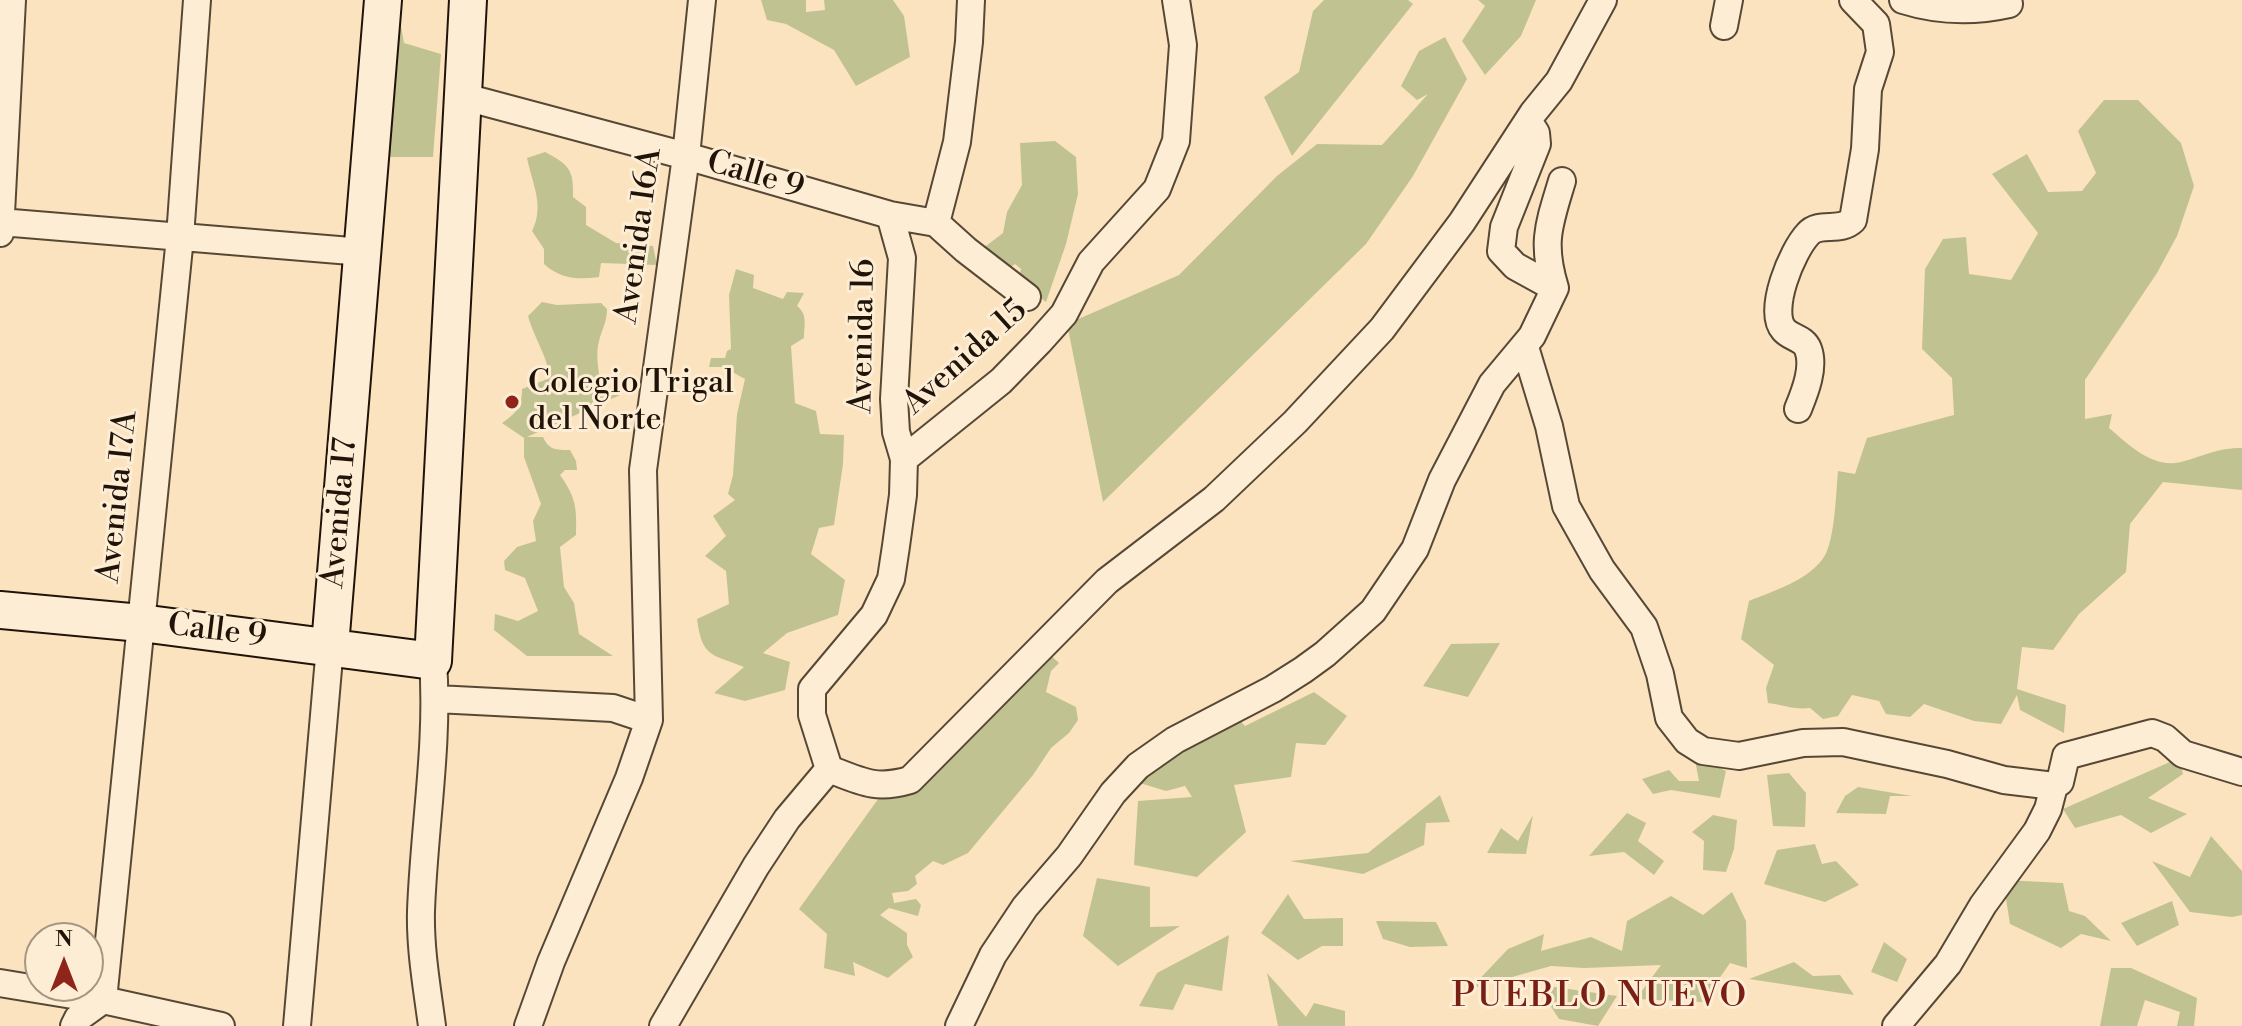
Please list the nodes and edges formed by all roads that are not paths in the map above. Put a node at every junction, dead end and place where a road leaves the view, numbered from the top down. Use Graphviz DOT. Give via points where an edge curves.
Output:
graph roads {
  1 [pos="12,0"];
  2 [pos="197,0"];
  3 [pos="383,0"];
  4 [pos="468,0"];
  5 [pos="702,0"];
  6 [pos="971,0"];
  7 [pos="1176,0"];
  8 [pos="1603,0"];
  9 [pos="1729,0"];
  10 [pos="1903,0"];
  11 [pos="2009,4"];
  12 [pos="1848,7"];
  13 [pos="1724,26"];
  14 [pos="461,96"];
  15 [pos="1529,122"];
  16 [pos="686,156"];
  17 [pos="1562,181"];
  18 [pos="890,215"];
  19 [pos="0,222"];
  20 [pos="936,223"];
  21 [pos="0,233"];
  22 [pos="180,237"];
  23 [pos="363,252"];
  24 [pos="1555,288"];
  25 [pos="1027,297"];
  26 [pos="1525,347"];
  27 [pos="1798,409"];
  28 [pos="904,459"];
  29 [pos="0,610"];
  30 [pos="141,623"];
  31 [pos="330,646"];
  32 [pos="433,661"];
  33 [pos="436,699"];
  34 [pos="649,720"];
  35 [pos="829,769"];
  36 [pos="2242,772"];
  37 [pos="2054,786"];
  38 [pos="0,983"];
  39 [pos="24,987"];
  40 [pos="104,990"];
  41 [pos="104,1000"];
  42 [pos="100,1002"];
  43 [pos="74,1026"];
  44 [pos="221,1026"];
  45 [pos="297,1026"];
  46 [pos="432,1026"];
  47 [pos="528,1026"];
  48 [pos="663,1026"];
  49 [pos="959,1026"];
  50 [pos="1896,1026"];
  1 -- 19 [label="street"];
  2 -- 22 [label="street, Avenida 17A"];
  3 -- 23 [label="main road, Avenida 17"];
  4 -- 14 [label="main road"];
  5 -- 16 [label="street, Avenida 16A"];
  6 -- 20 [label="street" via="957,142"];
  7 -- 28 [label="street, Avenida 15" via="1183,45 1176,141 1157,189 1091,262 1064,314 1039,342 1001,381"];
  8 -- 15 [label="street" via="1559,81"];
  9 -- 13 [label="street"];
  10 -- 11 [label="street" via="1930,9 1983,10"];
  12 -- 27 [label="street" via="1876,24 1880,52 1868,89 1853,220 1809,232 1778,298 1778,319 1785,332 1808,348 1806,389"];
  14 -- 16 [label="street, Calle 9"];
  14 -- 32 [label="main road"];
  15 -- 24 [label="street" via="1537,144 1504,227 1501,251 1515,266"];
  15 -- 35 [label="street" via="1382,329 1317,399 1214,499 1107,581 910,780 869,785"];
  16 -- 18 [label="street, Calle 9"];
  16 -- 34 [label="street, Avenida 16A" via="643,470"];
  17 -- 24 [label="street" via="1547,230 1547,263"];
  18 -- 20 [label="street, Calle 9"];
  18 -- 28 [label="street, Avenida 16" via="902,258 894,399"];
  19 -- 21 [label="street"];
  19 -- 22 [label="street"];
  20 -- 25 [label="street"];
  22 -- 23 [label="street"];
  22 -- 30 [label="street, Avenida 17A"];
  23 -- 31 [label="main road, Avenida 17"];
  24 -- 26 [label="street"];
  26 -- 37 [label="street" via="1566,506 1602,570 1644,627 1669,718 1687,741 1703,751 1739,756 1803,743 1843,742 2004,780"];
  26 -- 49 [label="street" via="1492,384 1442,480 1415,549 1373,611 1303,670 1138,766 1025,907 993,955"];
  28 -- 35 [label="street, Avenida 15" via="891,579 874,615 812,689 812,715"];
  29 -- 30 [label="main road, Calle 9"];
  30 -- 31 [label="main road, Calle 9"];
  30 -- 40 [label="street, Avenida 17A"];
  31 -- 32 [label="main road, Calle 9"];
  31 -- 45 [label="street, Avenida 17"];
  32 -- 33 [label="street"];
  33 -- 34 [label="street" via="613,708"];
  33 -- 46 [label="street" via="421,912"];
  34 -- 47 [label="street"];
  35 -- 48 [label="street" via="756,866"];
  36 -- 37 [label="street" via="2183,754 2152,733 2066,756 2060,782"];
  37 -- 50 [label="street" via="2037,831 1948,964"];
  38 -- 39 [label="street"];
  41 -- 44 [label="street"];
  42 -- 43 [label="street"];
}
